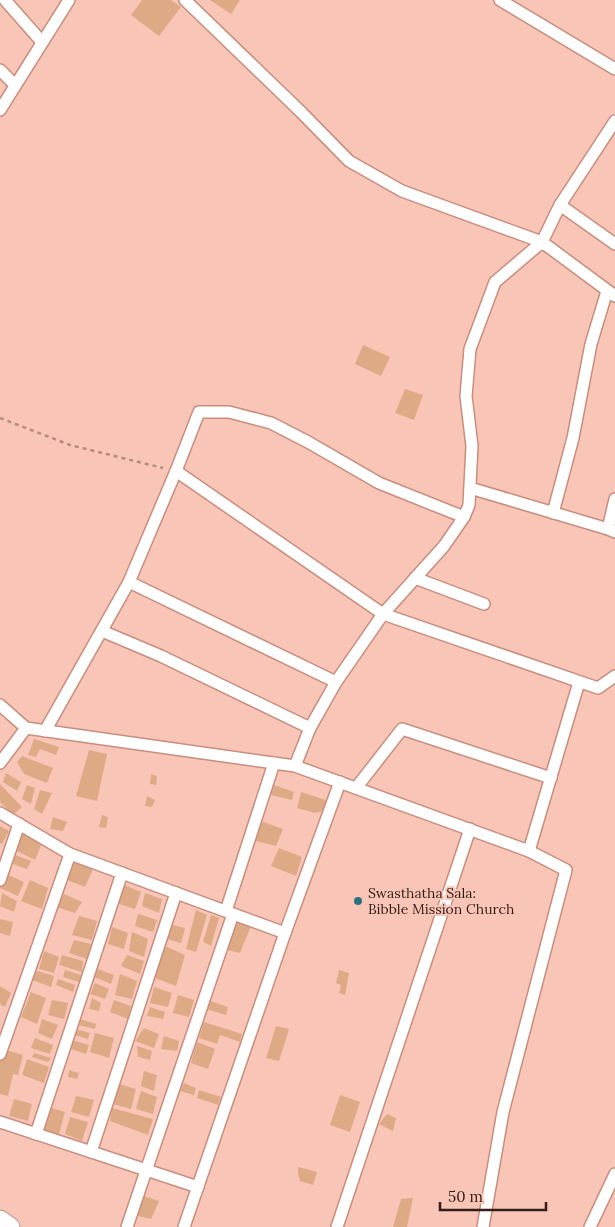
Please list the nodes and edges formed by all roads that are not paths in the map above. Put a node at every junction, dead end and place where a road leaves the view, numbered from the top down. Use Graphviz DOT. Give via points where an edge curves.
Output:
graph roads {
  1 [pos="5,0"];
  2 [pos="69,0"];
  3 [pos="185,0"];
  4 [pos="500,0"];
  5 [pos="42,42"];
  6 [pos="615,69"];
  7 [pos="0,70"];
  8 [pos="15,85"];
  9 [pos="0,110"];
  10 [pos="615,121"];
  11 [pos="611,137"];
  12 [pos="560,205"];
  13 [pos="542,242"];
  14 [pos="615,244"];
  15 [pos="611,294"];
  16 [pos="176,471"];
  17 [pos="470,488"];
  18 [pos="615,499"];
  19 [pos="553,512"];
  20 [pos="464,517"];
  21 [pos="612,530"];
  22 [pos="415,578"];
  23 [pos="129,582"];
  24 [pos="484,604"];
  25 [pos="383,614"];
  26 [pos="102,631"];
  27 [pos="615,676"];
  28 [pos="336,682"];
  29 [pos="580,682"];
  30 [pos="0,705"];
  31 [pos="26,728"];
  32 [pos="310,728"];
  33 [pos="45,731"];
  34 [pos="0,763"];
  35 [pos="274,763"];
  36 [pos="294,766"];
  37 [pos="551,778"];
  38 [pos="340,782"];
  39 [pos="356,788"];
  40 [pos="0,813"];
  41 [pos="19,824"];
  42 [pos="470,830"];
  43 [pos="529,851"];
  44 [pos="70,854"];
  45 [pos="122,873"];
  46 [pos="0,880"];
  47 [pos="176,893"];
  48 [pos="230,912"];
  49 [pos="285,933"];
  50 [pos="0,1054"];
  51 [pos="0,1122"];
  52 [pos="36,1134"];
  53 [pos="91,1152"];
  54 [pos="146,1170"];
  55 [pos="615,1174"];
  56 [pos="198,1187"];
  57 [pos="0,1220"];
  58 [pos="10,1227"];
  59 [pos="127,1227"];
  60 [pos="184,1227"];
  61 [pos="337,1227"];
  62 [pos="483,1227"];
  63 [pos="590,1227"];
  1 -- 5 [label="street"];
  2 -- 5 [label="street"];
  3 -- 13 [label="street" via="349,161 402,191"];
  4 -- 6 [label="street"];
  5 -- 8 [label="street"];
  7 -- 8 [label="street"];
  8 -- 9 [label="street"];
  10 -- 11 [label="street"];
  11 -- 12 [label="street"];
  12 -- 13 [label="street"];
  12 -- 14 [label="street"];
  13 -- 15 [label="street"];
  13 -- 17 [label="street" via="495,282 470,349 466,396 472,446"];
  15 -- 19 [label="street" via="591,344 573,438"];
  16 -- 20 [label="street" via="199,412 229,412 271,422 379,483"];
  16 -- 23 [label="street"];
  16 -- 25 [label="street"];
  17 -- 19 [label="street"];
  17 -- 20 [label="street"];
  18 -- 21 [label="street"];
  19 -- 21 [label="street"];
  20 -- 22 [label="street" via="444,546"];
  22 -- 24 [label="street"];
  22 -- 25 [label="street"];
  23 -- 26 [label="street"];
  23 -- 28 [label="street"];
  25 -- 28 [label="street"];
  25 -- 29 [label="street"];
  26 -- 32 [label="street"];
  26 -- 33 [label="street"];
  27 -- 29 [label="street" via="598,688"];
  28 -- 32 [label="street"];
  29 -- 37 [label="street"];
  30 -- 31 [label="street"];
  31 -- 33 [label="street"];
  31 -- 34 [label="street"];
  32 -- 36 [label="street"];
  33 -- 35 [label="street"];
  35 -- 36 [label="street"];
  35 -- 48 [label="street"];
  36 -- 38 [label="street"];
  37 -- 39 [label="street" via="402,730"];
  37 -- 43 [label="street"];
  38 -- 39 [label="street"];
  38 -- 49 [label="street"];
  39 -- 42 [label="street"];
  40 -- 41 [label="street"];
  41 -- 44 [label="street"];
  41 -- 46 [label="street"];
  42 -- 43 [label="street"];
  42 -- 61 [label="street"];
  43 -- 62 [label="street" via="566,870 503,1112"];
  44 -- 45 [label="street"];
  44 -- 50 [label="street"];
  45 -- 47 [label="street"];
  45 -- 52 [label="street"];
  47 -- 48 [label="street"];
  47 -- 53 [label="street"];
  48 -- 49 [label="street"];
  48 -- 54 [label="street"];
  49 -- 56 [label="street"];
  51 -- 52 [label="street"];
  52 -- 53 [label="street"];
  53 -- 54 [label="street"];
  54 -- 56 [label="street"];
  54 -- 59 [label="street"];
  55 -- 63 [label="street"];
  56 -- 60 [label="street"];
  57 -- 58 [label="main road"];
}
